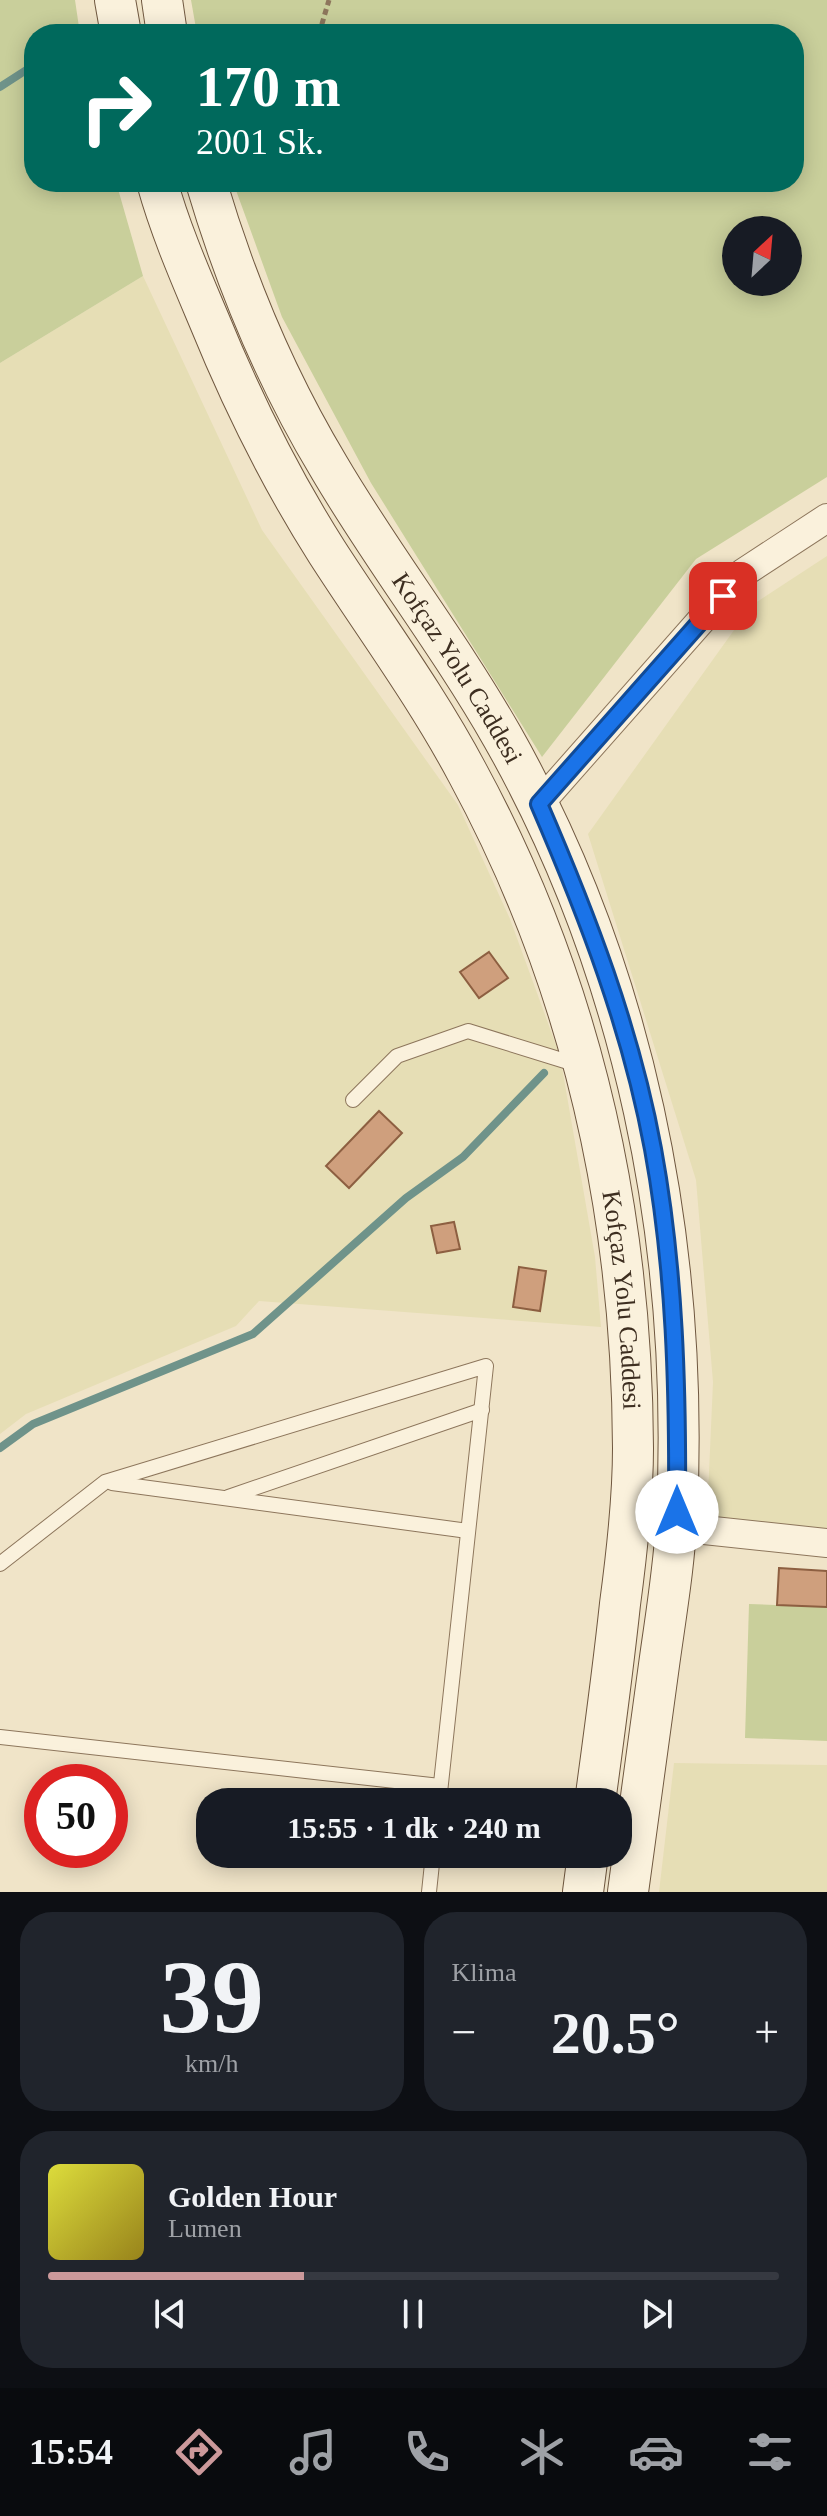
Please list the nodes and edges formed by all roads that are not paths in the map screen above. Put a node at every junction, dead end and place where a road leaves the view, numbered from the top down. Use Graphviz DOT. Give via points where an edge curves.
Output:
graph roads {
  1 [pos="115,0"];
  2 [pos="162,0"];
  3 [pos="119,24"];
  4 [pos="166,24"];
  5 [pos="161,192"];
  6 [pos="209,192"];
  7 [pos="827,518"];
  8 [pos="539,804"];
  9 [pos="586,1067"];
  10 [pos="353,1100"];
  11 [pos="482,1410"];
  12 [pos="105,1482"];
  13 [pos="224,1498"];
  14 [pos="676,1527"];
  15 [pos="468,1531"];
  16 [pos="827,1543"];
  17 [pos="0,1564"];
  18 [pos="0,1737"];
  19 [pos="440,1786"];
  20 [pos="597,1788"];
  21 [pos="432,1868"];
  22 [pos="586,1868"];
  23 [pos="429,1892"];
  24 [pos="583,1892"];
  25 [pos="628,1892"];
  1 -- 3 [label="main road"];
  2 -- 4 [label="main road"];
  5 -- 9 [label="main road, Kofçaz Yolu Caddesi" via="233,380 277,468 466,769 515,865"];
  6 -- 8 [label="main road, Kofçaz Yolu Caddesi" via="248,304 327,464 452,655"];
  7 -- 8 [label="street" via="743,573"];
  8 -- 14 [label="main road, Kofçaz Yolu Caddesi" via="620,1013 652,1146 672,1297"];
  9 -- 10 [label="lane" via="468,1031 397,1056"];
  9 -- 20 [label="main road, Kofçaz Yolu Caddesi" via="605,1143 627,1296 633,1450 628,1540"];
  11 -- 12 [label="lane" via="486,1366"];
  11 -- 13 [label="lane"];
  11 -- 15 [label="lane"];
  12 -- 13 [label="lane"];
  12 -- 17 [label="lane"];
  13 -- 15 [label="lane"];
  14 -- 16 [label="street"];
  14 -- 25 [label="main road, Kofçaz Yolu Caddesi"];
  15 -- 19 [label="lane"];
  18 -- 19 [label="lane"];
  21 -- 23 [label="lane"];
  22 -- 24 [label="main road"];
}
